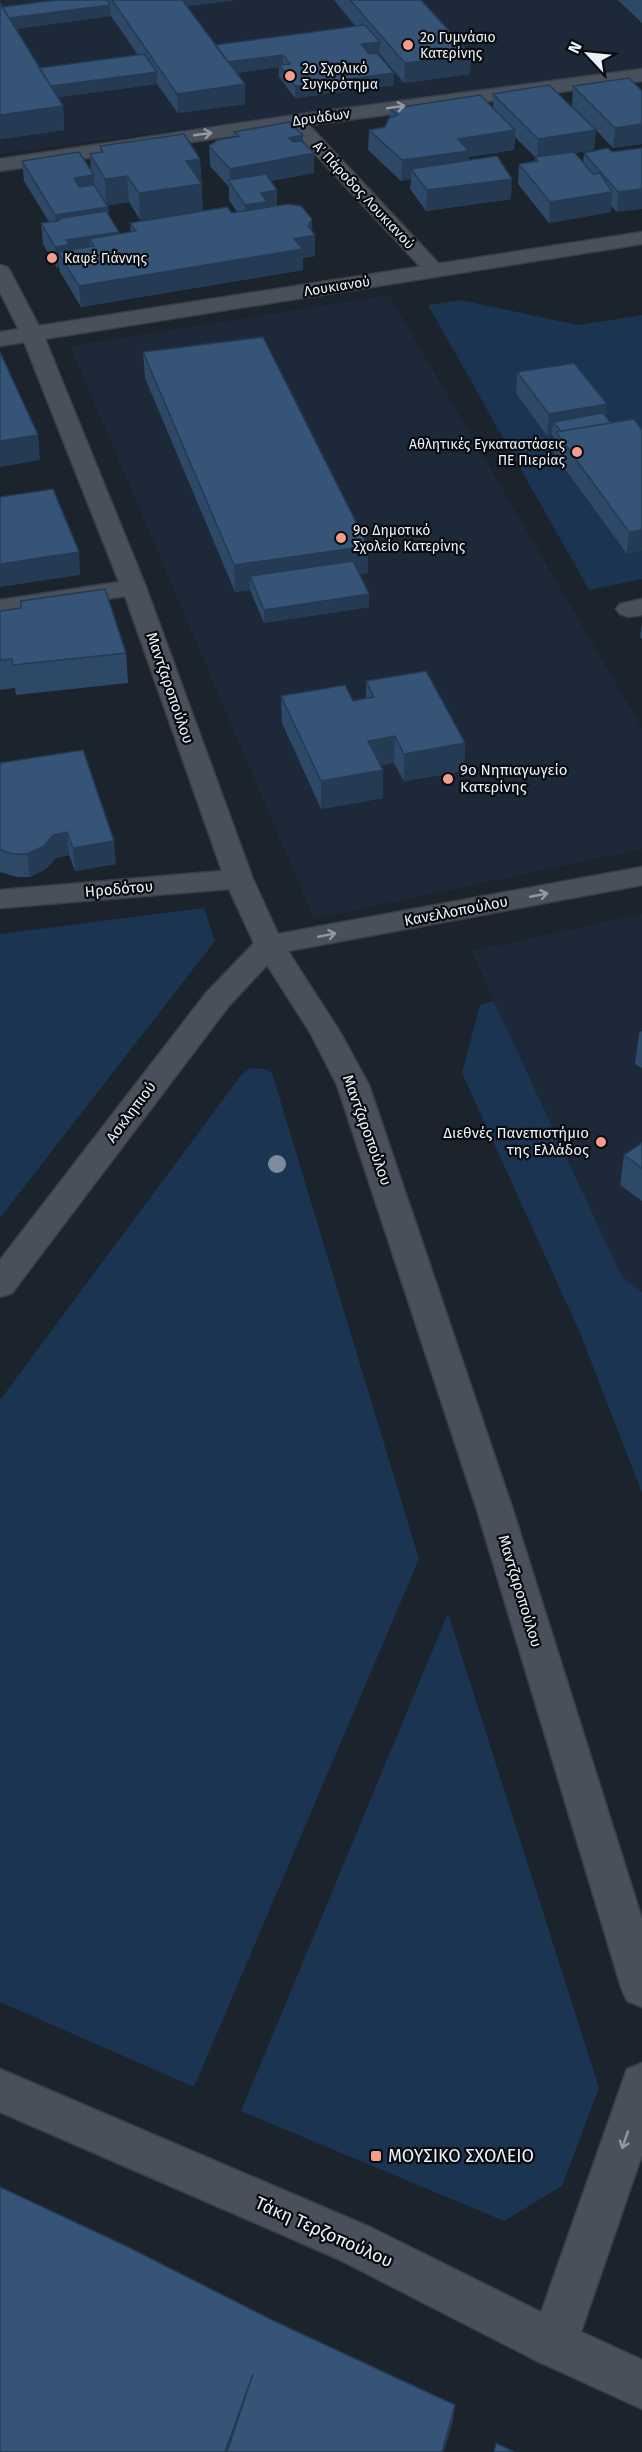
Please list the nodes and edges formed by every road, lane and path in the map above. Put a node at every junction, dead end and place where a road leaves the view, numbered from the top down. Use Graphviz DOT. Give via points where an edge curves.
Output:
graph roads {
  1 [pos="642,75"];
  2 [pos="295,121"];
  3 [pos="0,165"];
  4 [pos="642,238"];
  5 [pos="434,270"];
  6 [pos="0,271"];
  7 [pos="32,334"];
  8 [pos="0,339"];
  9 [pos="134,587"];
  10 [pos="0,608"];
  11 [pos="642,876"];
  12 [pos="239,879"];
  13 [pos="0,899"];
  14 [pos="269,945"];
  15 [pos="0,1284"];
  16 [pos="642,1987"];
  17 [pos="642,2084"];
  18 [pos="0,2090"];
  19 [pos="554,2344"];
  20 [pos="642,2385"];
  2 -- 1 [label="street, Δρυάδων, one-way"];
  3 -- 2 [label="street, Δρυάδων, one-way"];
  2 -- 5 [label="street, Α΄ Πάροδος Λουκιανού"];
  4 -- 5 [label="street, Λουκιανού"];
  5 -- 7 [label="street, Λουκιανού"];
  6 -- 7 [label="street, Μαντζαροπούλου"];
  7 -- 8 [label="street, Λουκιανού"];
  7 -- 9 [label="street, Μαντζαροπούλου"];
  9 -- 10 [label="street"];
  9 -- 12 [label="street, Μαντζαροπούλου"];
  14 -- 11 [label="street, Κανελλοπούλου, one-way"];
  12 -- 13 [label="street, Ηροδότου"];
  12 -- 14 [label="street, Μαντζαροπούλου"];
  14 -- 15 [label="street, Ασκληπιού" via="217,1000"];
  14 -- 16 [label="street, Μαντζαροπούλου" via="325,1032 353,1085 495,1510"];
  17 -- 19 [label="street, one-way"];
  18 -- 19 [label="street, Τάκη Τερζοπούλου" via="354,2243"];
  19 -- 20 [label="street, Τάκη Τερζοπούλου"];
}
